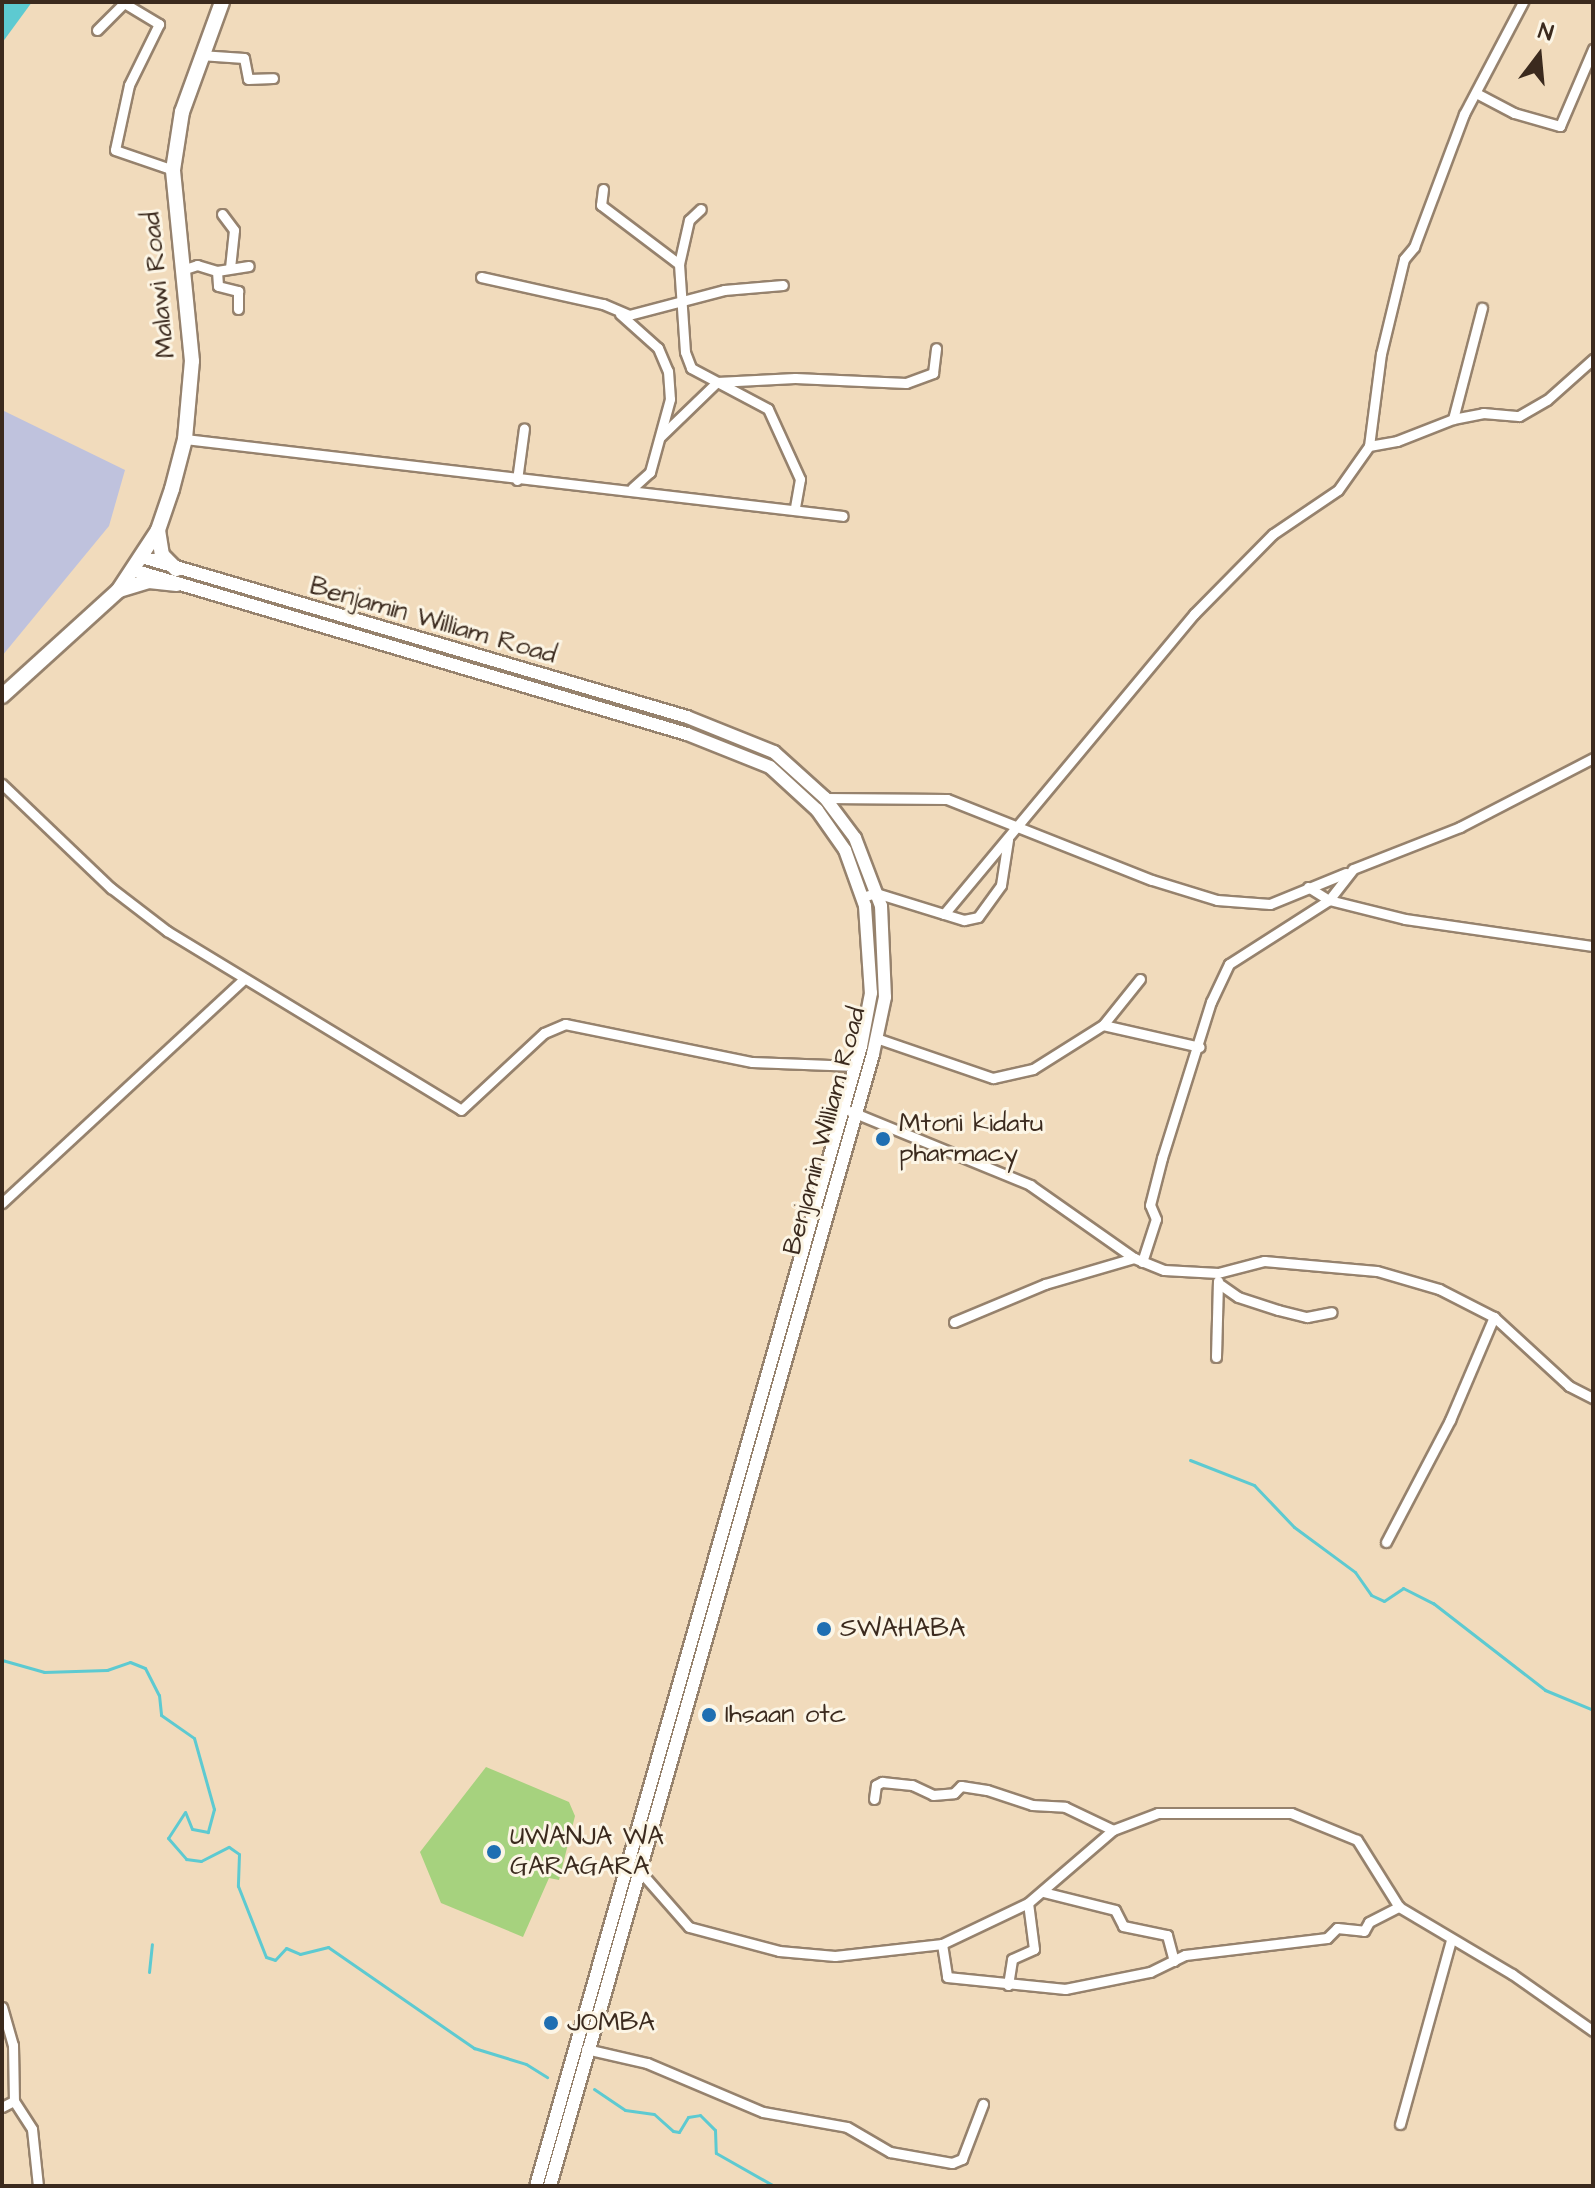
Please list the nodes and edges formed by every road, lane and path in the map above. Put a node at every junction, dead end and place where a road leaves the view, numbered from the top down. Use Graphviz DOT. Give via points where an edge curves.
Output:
graph roads {
  1 [pos="222,2"];
  2 [pos="1523,2"];
  3 [pos="97,30"];
  4 [pos="1593,49"];
  5 [pos="200,55"];
  6 [pos="273,78"];
  7 [pos="1476,93"];
  8 [pos="173,170"];
  9 [pos="603,189"];
  10 [pos="701,209"];
  11 [pos="222,214"];
  12 [pos="679,264"];
  13 [pos="230,266"];
  14 [pos="249,266"];
  15 [pos="182,270"];
  16 [pos="217,271"];
  17 [pos="481,277"];
  18 [pos="783,285"];
  19 [pos="685,303"];
  20 [pos="1482,308"];
  21 [pos="238,309"];
  22 [pos="620,314"];
  23 [pos="936,348"];
  24 [pos="1593,359"];
  25 [pos="717,382"];
  26 [pos="1453,419"];
  27 [pos="524,428"];
  28 [pos="660,437"];
  29 [pos="185,439"];
  30 [pos="1369,446"];
  31 [pos="517,480"];
  32 [pos="631,488"];
  33 [pos="795,507"];
  34 [pos="843,516"];
  35 [pos="158,530"];
  36 [pos="142,557"];
  37 [pos="133,570"];
  38 [pos="177,576"];
  39 [pos="118,591"];
  40 [pos="2,696"];
  41 [pos="1590,765"];
  42 [pos="2,784"];
  43 [pos="825,798"];
  44 [pos="1014,827"];
  45 [pos="1008,840"];
  46 [pos="1346,873"];
  47 [pos="1323,881"];
  48 [pos="1308,887"];
  49 [pos="1337,891"];
  50 [pos="876,893"];
  51 [pos="862,897"];
  52 [pos="1329,900"];
  53 [pos="944,914"];
  54 [pos="1593,946"];
  55 [pos="1140,979"];
  56 [pos="243,980"];
  57 [pos="1103,1025"];
  58 [pos="876,1038"];
  59 [pos="1200,1047"];
  60 [pos="856,1066"];
  61 [pos="849,1111"];
  62 [pos="2,1203"];
  63 [pos="1138,1260"];
  64 [pos="1218,1278"];
  65 [pos="1332,1312"];
  66 [pos="1494,1317"];
  67 [pos="954,1322"];
  68 [pos="1216,1357"];
  69 [pos="1593,1398"];
  70 [pos="1386,1542"];
  71 [pos="874,1799"];
  72 [pos="1113,1830"];
  73 [pos="638,1869"];
  74 [pos="1043,1892"];
  75 [pos="1028,1903"];
  76 [pos="1399,1907"];
  77 [pos="1451,1940"];
  78 [pos="942,1944"];
  79 [pos="1174,1961"];
  80 [pos="1008,1985"];
  81 [pos="2,2007"];
  82 [pos="1593,2031"];
  83 [pos="586,2049"];
  84 [pos="14,2101"];
  85 [pos="983,2104"];
  86 [pos="2,2107"];
  87 [pos="1400,2124"];
  88 [pos="38,2186"];
  89 [pos="536,2186"];
  90 [pos="550,2186"];
  1 -- 5 [label="main road, Malawi Road"];
  2 -- 7 [label="street"];
  3 -- 8 [label="street" via="124,3 159,24 129,85 115,150"];
  4 -- 7 [label="street" via="1560,126 1514,113"];
  5 -- 6 [label="street" via="244,58 248,79"];
  5 -- 8 [label="main road, Malawi Road" via="182,112"];
  7 -- 30 [label="street" via="1398,279"];
  8 -- 15 [label="main road, Malawi Road"];
  9 -- 12 [label="street" via="601,205"];
  10 -- 12 [label="street" via="689,220"];
  11 -- 13 [label="street" via="234,230"];
  12 -- 19 [label="street"];
  13 -- 14 [label="street"];
  13 -- 16 [label="street"];
  15 -- 16 [label="street" via="199,265"];
  15 -- 29 [label="main road, Malawi Road" via="192,361"];
  16 -- 21 [label="street" via="218,286 239,293"];
  17 -- 22 [label="street" via="603,304"];
  18 -- 19 [label="street" via="724,290"];
  19 -- 22 [label="street" via="641,315"];
  19 -- 25 [label="street" via="687,361"];
  20 -- 26 [label="street"];
  22 -- 28 [label="street" via="665,358 670,399"];
  23 -- 25 [label="street" via="933,373 906,383 795,378"];
  24 -- 26 [label="street" via="1547,400 1519,416 1483,413"];
  25 -- 28 [label="street"];
  25 -- 33 [label="street" via="768,409 800,479"];
  26 -- 30 [label="street"];
  27 -- 31 [label="street"];
  28 -- 32 [label="street" via="650,472"];
  29 -- 31 [label="street"];
  29 -- 35 [label="main road, Malawi Road"];
  30 -- 44 [label="street" via="1324,504 1273,534 1194,614 1123,695 1094,740"];
  31 -- 32 [label="street"];
  32 -- 33 [label="street"];
  33 -- 34 [label="street"];
  35 -- 36 [label="main road, Malawi Road"];
  35 -- 38 [label="main road" via="162,555"];
  36 -- 37 [label="main road, Malawi Road"];
  36 -- 38 [label="main road, Benjamin William Road"];
  37 -- 38 [label="main road, Benjamin William Road"];
  37 -- 39 [label="main road, Malawi Road"];
  38 -- 39 [label="main road"];
  38 -- 43 [label="main road, Benjamin William Road" via="687,717 774,752"];
  38 -- 51 [label="main road, Benjamin William Road" via="687,734 770,767 817,810 845,850"];
  39 -- 40 [label="main road, Malawi Road"];
  41 -- 46 [label="street" via="1460,827"];
  42 -- 56 [label="street" via="111,888"];
  43 -- 44 [label="street" via="939,797"];
  43 -- 50 [label="main road, Benjamin William Road" via="855,838"];
  44 -- 45 [label="street"];
  44 -- 48 [label="street" via="1217,900 1270,904"];
  45 -- 53 [label="street"];
  45 -- 53 [label="street" via="1001,885 978,917 964,920"];
  46 -- 47 [label="street"];
  46 -- 49 [label="street"];
  47 -- 48 [label="street"];
  47 -- 49 [label="street"];
  48 -- 52 [label="street"];
  49 -- 52 [label="street"];
  50 -- 51 [label="street"];
  50 -- 53 [label="street"];
  50 -- 58 [label="main road, Benjamin William Road" via="886,958"];
  51 -- 60 [label="main road, Benjamin William Road" via="871,993"];
  52 -- 54 [label="street" via="1405,919"];
  52 -- 59 [label="street" via="1222,971"];
  55 -- 57 [label="street"];
  56 -- 60 [label="street" via="461,1110 544,1033 565,1024 752,1062"];
  56 -- 62 [label="street"];
  57 -- 58 [label="street" via="1033,1069 993,1078"];
  57 -- 59 [label="street"];
  58 -- 61 [label="main road, Benjamin William Road"];
  59 -- 63 [label="street" via="1153,1189 1150,1205 1156,1219"];
  60 -- 61 [label="main road, Benjamin William Road"];
  61 -- 63 [label="street" via="1043,1192"];
  61 -- 73 [label="main road, Benjamin William Road"];
  61 -- 89 [label="main road, Benjamin William Road"];
  63 -- 64 [label="street" via="1164,1270"];
  63 -- 67 [label="street" via="1045,1284"];
  64 -- 65 [label="street" via="1238,1297 1278,1310 1307,1317"];
  64 -- 66 [label="street" via="1264,1261 1377,1271 1439,1289"];
  64 -- 68 [label="street"];
  66 -- 69 [label="street" via="1569,1386"];
  66 -- 70 [label="street" via="1450,1420"];
  71 -- 72 [label="street" via="876,1785 882,1782 912,1785 933,1795 974,1788 1032,1805 1065,1807"];
  72 -- 74 [label="street"];
  72 -- 76 [label="street" via="1158,1813 1291,1813 1357,1840"];
  73 -- 78 [label="street" via="682,1924 729,1940 835,1956"];
  73 -- 83 [label="main road, Benjamin William Road"];
  74 -- 75 [label="street"];
  74 -- 79 [label="street" via="1115,1910 1123,1926 1167,1935"];
  75 -- 78 [label="street"];
  75 -- 80 [label="street" via="1034,1949 1012,1959"];
  76 -- 77 [label="street"];
  76 -- 79 [label="street" via="1369,1922 1362,1932 1337,1928 1327,1938 1247,1945"];
  77 -- 82 [label="street"];
  77 -- 87 [label="street"];
  78 -- 80 [label="street" via="947,1977"];
  79 -- 80 [label="street" via="1093,1985"];
  81 -- 84 [label="street" via="13,2045"];
  83 -- 85 [label="street" via="647,2063 763,2112 847,2127 890,2152 952,2163 962,2159"];
  83 -- 90 [label="main road, Benjamin William Road"];
  84 -- 86 [label="street"];
  84 -- 88 [label="street" via="32,2129"];
}
